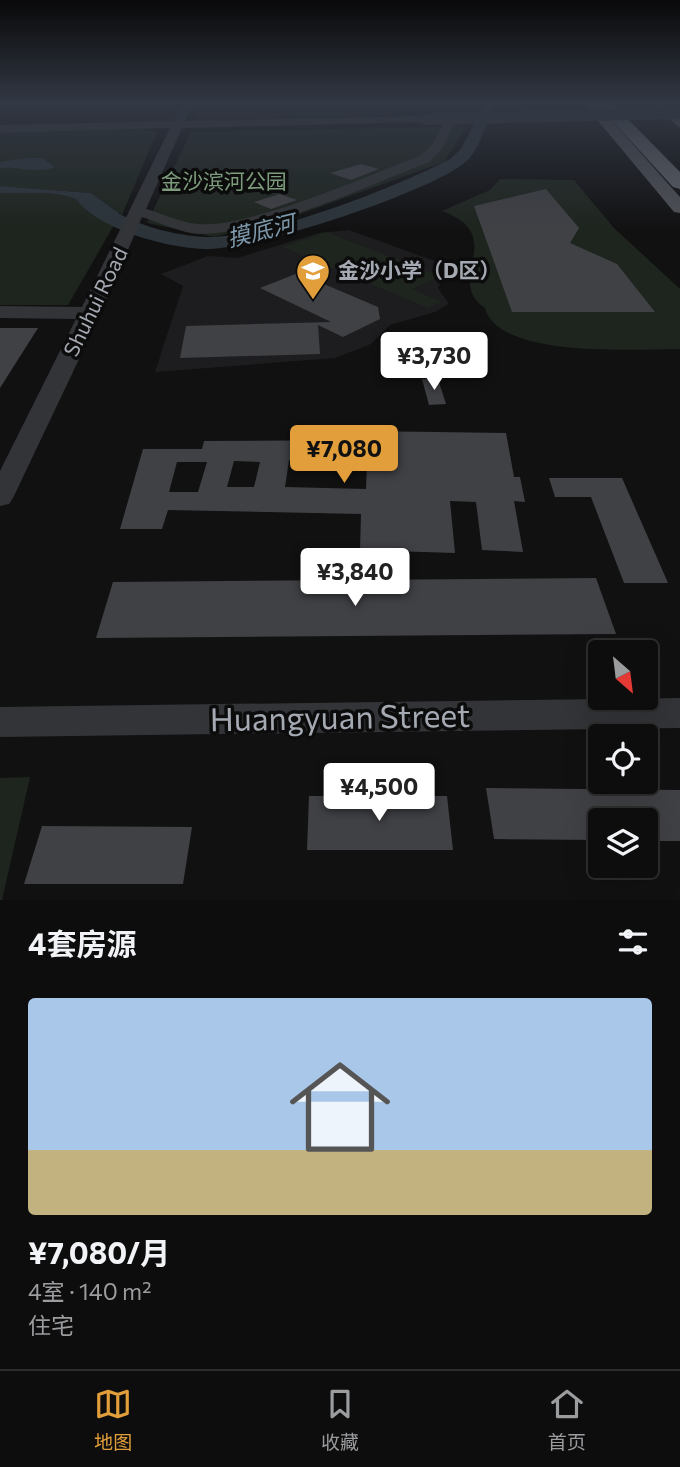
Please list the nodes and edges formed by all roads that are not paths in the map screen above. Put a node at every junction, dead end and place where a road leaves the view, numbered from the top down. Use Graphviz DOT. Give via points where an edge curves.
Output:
graph roads {
  1 [pos="169,146"];
  2 [pos="437,146"];
  3 [pos="629,146"];
  4 [pos="639,146"];
  5 [pos="429,156"];
  6 [pos="385,165"];
  7 [pos="680,183"];
  8 [pos="255,208"];
  9 [pos="680,208"];
  10 [pos="134,222"];
  11 [pos="208,229"];
  12 [pos="0,312"];
  13 [pos="91,313"];
  14 [pos="0,498"];
  15 [pos="680,713"];
  16 [pos="0,722"];
  1 -- 10 [label="street, Shuhui Road"];
  2 -- 5 [label="street"];
  3 -- 9 [label="main road"];
  4 -- 7 [label="highway"];
  5 -- 6 [label="street"];
  5 -- 11 [label="street" via="413,166 284,211"];
  8 -- 11 [label="street" via="222,217"];
  10 -- 11 [label="street"];
  10 -- 13 [label="street, Shuhui Road"];
  12 -- 13 [label="street"];
  13 -- 14 [label="street, Shuhui Road"];
  15 -- 16 [label="street, Huangyuan Street"];
}
